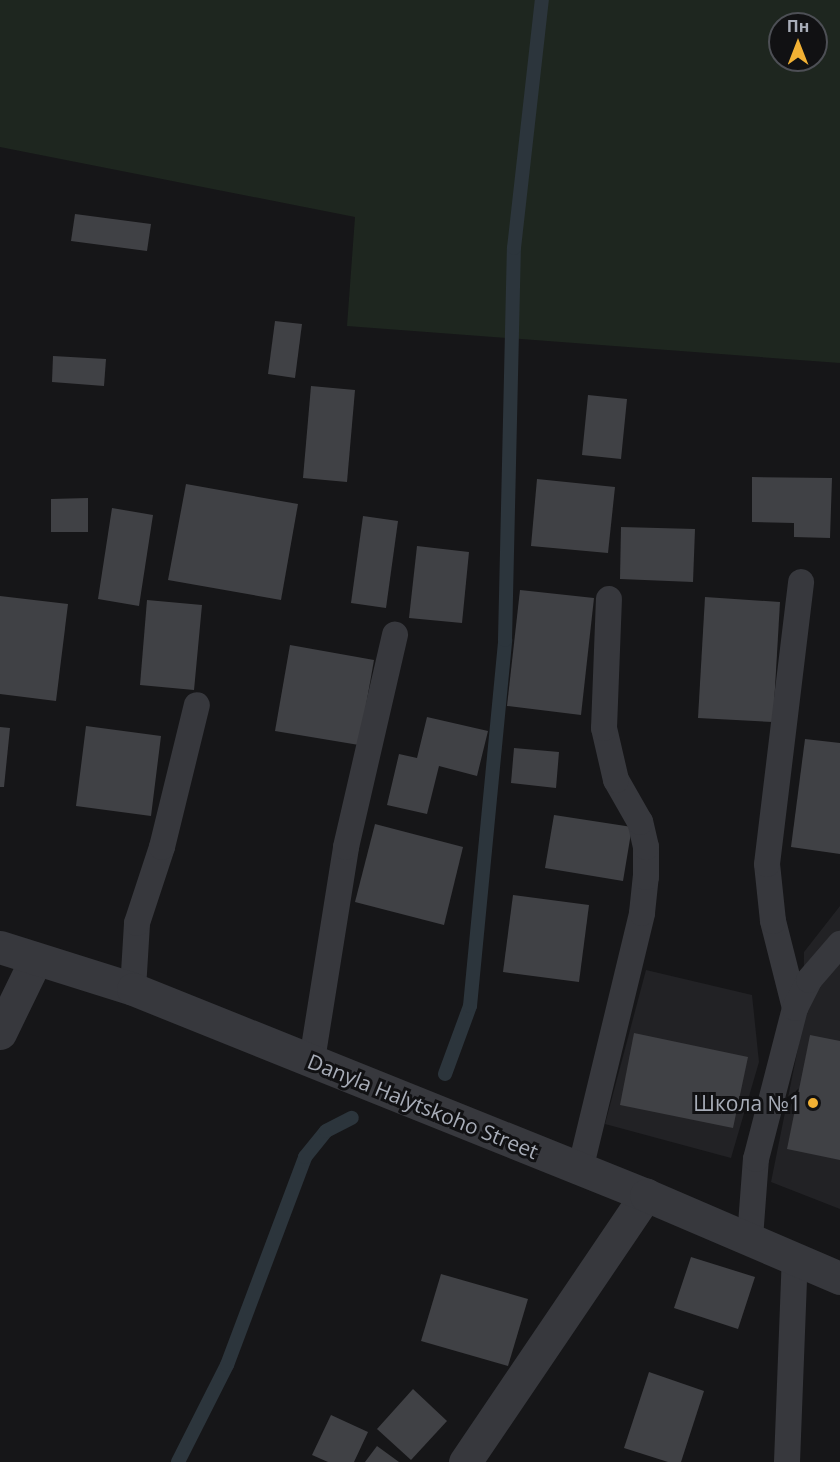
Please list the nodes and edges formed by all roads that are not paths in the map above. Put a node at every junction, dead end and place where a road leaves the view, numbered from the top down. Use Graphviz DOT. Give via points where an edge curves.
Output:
graph roads {
  1 [pos="801,582"];
  2 [pos="609,599"];
  3 [pos="395,635"];
  4 [pos="197,705"];
  5 [pos="840,944"];
  6 [pos="0,947"];
  7 [pos="36,958"];
  8 [pos="133,989"];
  9 [pos="795,1008"];
  10 [pos="0,1033"];
  11 [pos="312,1060"];
  12 [pos="580,1170"];
  13 [pos="646,1196"];
  14 [pos="750,1238"];
  15 [pos="795,1258"];
  16 [pos="840,1278"];
  17 [pos="465,1462"];
  18 [pos="787,1462"];
  1 -- 9 [label="lane" via="767,864 773,921"];
  2 -- 12 [label="lane" via="604,728 616,780 640,822 646,847 646,877 642,913"];
  3 -- 11 [label="lane" via="346,847"];
  4 -- 8 [label="lane" via="162,847 136,923"];
  5 -- 9 [label="lane" via="809,980"];
  6 -- 7 [label="street, Danyla Halytskoho Street"];
  7 -- 8 [label="street, Danyla Halytskoho Street"];
  7 -- 10 [label="street"];
  8 -- 11 [label="street, Danyla Halytskoho Street"];
  9 -- 14 [label="lane" via="756,1159"];
  11 -- 12 [label="street, Danyla Halytskoho Street"];
  12 -- 13 [label="street, Danyla Halytskoho Street"];
  13 -- 14 [label="street, Danyla Halytskoho Street"];
  13 -- 17 [label="street"];
  14 -- 15 [label="street, Danyla Halytskoho Street"];
  15 -- 16 [label="street, Danyla Halytskoho Street"];
  15 -- 18 [label="lane"];
}
